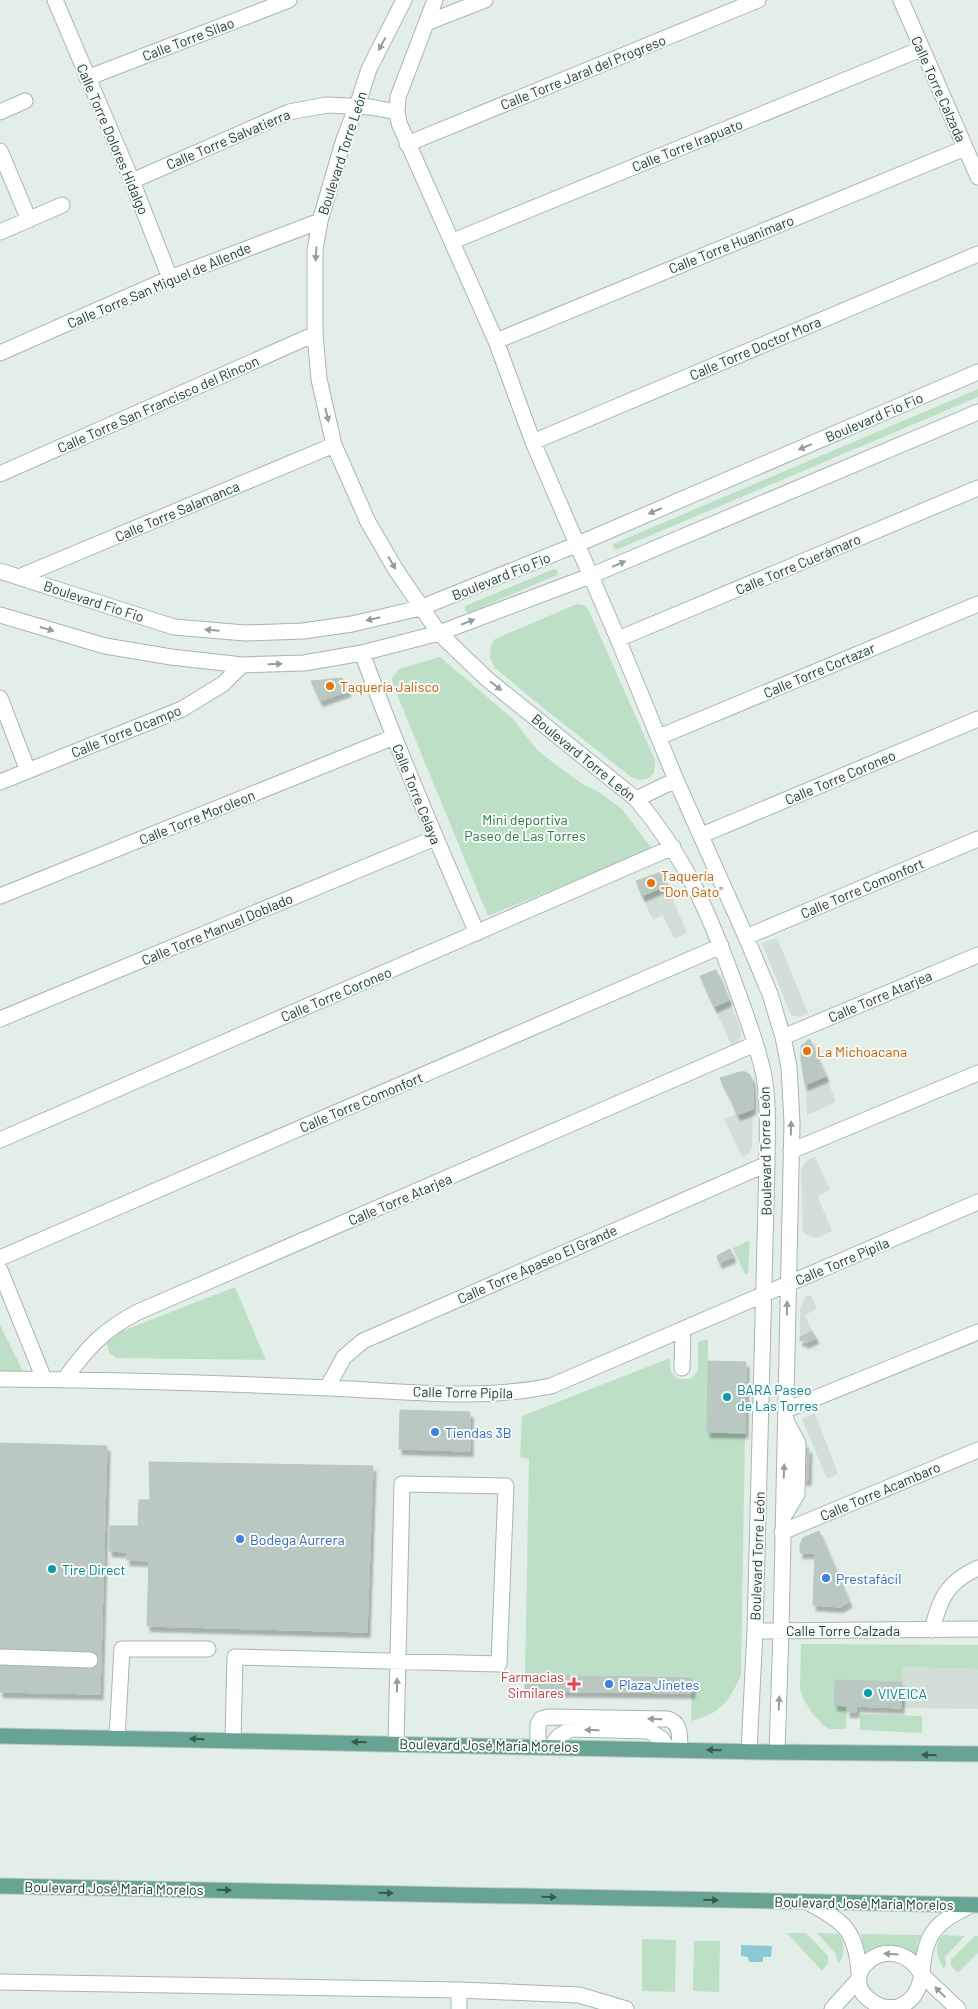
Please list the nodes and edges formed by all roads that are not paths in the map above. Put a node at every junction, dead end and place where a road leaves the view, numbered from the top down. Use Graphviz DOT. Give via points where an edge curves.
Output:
graph roads {
  1 [pos="55,0"];
  2 [pos="289,0"];
  3 [pos="404,0"];
  4 [pos="435,0"];
  5 [pos="485,0"];
  6 [pos="758,0"];
  7 [pos="901,0"];
  8 [pos="426,23"];
  9 [pos="922,49"];
  10 [pos="87,78"];
  11 [pos="25,101"];
  12 [pos="357,106"];
  13 [pos="0,112"];
  14 [pos="397,112"];
  15 [pos="407,144"];
  16 [pos="965,148"];
  17 [pos="0,151"];
  18 [pos="978,177"];
  19 [pos="132,181"];
  20 [pos="62,205"];
  21 [pos="29,220"];
  22 [pos="320,221"];
  23 [pos="0,232"];
  24 [pos="453,241"];
  25 [pos="978,254"];
  26 [pos="170,278"];
  27 [pos="315,334"];
  28 [pos="496,341"];
  29 [pos="0,353"];
  30 [pos="978,372"];
  31 [pos="978,412"];
  32 [pos="533,442"];
  33 [pos="334,445"];
  34 [pos="0,474"];
  35 [pos="978,488"];
  36 [pos="578,544"];
  37 [pos="0,571"];
  38 [pos="590,576"];
  39 [pos="19,577"];
  40 [pos="978,604"];
  41 [pos="420,608"];
  42 [pos="0,615"];
  43 [pos="439,634"];
  44 [pos="618,639"];
  45 [pos="362,653"];
  46 [pos="242,665"];
  47 [pos="0,698"];
  48 [pos="978,719"];
  49 [pos="394,737"];
  50 [pos="659,737"];
  51 [pos="28,771"];
  52 [pos="676,780"];
  53 [pos="0,782"];
  54 [pos="636,799"];
  55 [pos="702,835"];
  56 [pos="434,838"];
  57 [pos="978,839"];
  58 [pos="673,847"];
  59 [pos="0,896"];
  60 [pos="477,933"];
  61 [pos="746,937"];
  62 [pos="721,946"];
  63 [pos="978,955"];
  64 [pos="0,1019"];
  65 [pos="783,1037"];
  66 [pos="756,1044"];
  67 [pos="978,1073"];
  68 [pos="0,1140"];
  69 [pos="791,1151"];
  70 [pos="767,1164"];
  71 [pos="978,1202"];
  72 [pos="0,1258"];
  73 [pos="0,1270"];
  74 [pos="788,1284"];
  75 [pos="764,1293"];
  76 [pos="683,1329"];
  77 [pos="978,1332"];
  78 [pos="682,1368"];
  79 [pos="0,1379"];
  80 [pos="44,1379"];
  81 [pos="64,1380"];
  82 [pos="328,1388"];
  83 [pos="786,1415"];
  84 [pos="978,1450"];
  85 [pos="783,1525"];
  86 [pos="978,1568"];
  87 [pos="978,1629"];
  88 [pos="932,1630"];
  89 [pos="755,1631"];
  90 [pos="781,1631"];
  91 [pos="208,1649"];
  92 [pos="0,1657"];
  93 [pos="90,1660"];
  94 [pos="398,1661"];
  95 [pos="0,1736"];
  96 [pos="117,1738"];
  97 [pos="233,1740"];
  98 [pos="396,1743"];
  99 [pos="545,1746"];
  100 [pos="674,1749"];
  101 [pos="749,1751"];
  102 [pos="777,1752"];
  103 [pos="978,1754"];
  104 [pos="0,1886"];
  105 [pos="807,1902"];
  106 [pos="975,1905"];
  107 [pos="922,1974"];
  108 [pos="859,1976"];
  109 [pos="0,1982"];
  110 [pos="459,1990"];
  111 [pos="579,2002"];
  112 [pos="879,2008"];
  113 [pos="900,2008"];
  114 [pos="459,2009"];
  115 [pos="626,2009"];
  116 [pos="832,2009"];
  117 [pos="958,2009"];
  1 -- 10 [label="street, Calle Torre Dolores Hidalgo"];
  2 -- 10 [label="street, Calle Torre Silao"];
  3 -- 12 [label="street, Boulevard Torre León, one-way" via="369,69"];
  4 -- 8 [label="street, Boulevard Torre León"];
  5 -- 8 [label="street"];
  6 -- 15 [label="street, Calle Torre Jaral del Progreso"];
  7 -- 9 [label="street, Calle Torre Calzada"];
  8 -- 14 [label="street, Boulevard Torre León" via="398,97"];
  9 -- 16 [label="street, Calle Torre Calzada"];
  9 -- 24 [label="street, Calle Torre Irapuato"];
  10 -- 19 [label="street, Calle Torre Dolores Hidalgo"];
  11 -- 13 [label="street"];
  12 -- 14 [label="street, Calle Torre Salvatierra"];
  12 -- 19 [label="street, Calle Torre Salvatierra" via="327,105 289,112"];
  12 -- 22 [label="street, Boulevard Torre León"];
  14 -- 15 [label="street, Boulevard Torre León"];
  15 -- 24 [label="street, Boulevard Torre León"];
  16 -- 18 [label="street, Calle Torre Calzada"];
  16 -- 28 [label="street, Calle Torre Huanimaro"];
  17 -- 21 [label="street"];
  19 -- 26 [label="street, Calle Torre Dolores Hidalgo"];
  20 -- 21 [label="street"];
  21 -- 23 [label="street"];
  22 -- 26 [label="street, Calle Torre San Miguel de Allende"];
  22 -- 27 [label="street, Boulevard Torre León, one-way" via="315,250"];
  24 -- 28 [label="street, Boulevard Torre León"];
  25 -- 32 [label="street, Calle Torre Doctor Mora"];
  26 -- 29 [label="street, Calle Torre San Miguel de Allende"];
  27 -- 33 [label="street, Boulevard Torre León, one-way" via="319,379"];
  27 -- 34 [label="street, Calle Torre San Francisco del Rincon"];
  28 -- 32 [label="street, Boulevard Torre León"];
  30 -- 36 [label="street, Boulevard Fio Fio, one-way"];
  38 -- 31 [label="street, one-way"];
  32 -- 36 [label="street, Boulevard Torre León"];
  33 -- 39 [label="street, Calle Torre Salamanca"];
  33 -- 41 [label="street, Boulevard Torre León, one-way" via="368,522"];
  35 -- 44 [label="street, Calle Torre Cuerámaro"];
  36 -- 38 [label="street, Boulevard Torre León"];
  36 -- 41 [label="street, Boulevard Fio Fio"];
  37 -- 39 [label="street, Boulevard Fio Fio"];
  43 -- 38 [label="street, one-way"];
  38 -- 44 [label="street, Boulevard Torre León"];
  41 -- 39 [label="street, Boulevard Fio Fio, one-way" via="352,624 303,631 245,632 174,626"];
  40 -- 50 [label="street, Calle Torre Cortazar"];
  41 -- 43 [label="street, Boulevard Torre León"];
  42 -- 46 [label="street, one-way" via="105,646"];
  43 -- 45 [label="street"];
  43 -- 54 [label="street, Boulevard Torre León, one-way" via="487,679"];
  44 -- 50 [label="street, Boulevard Torre León"];
  46 -- 45 [label="street, one-way" via="304,662"];
  45 -- 49 [label="street, Calle Torre Celaya"];
  46 -- 51 [label="street, Calle Torre Ocampo" via="223,684 182,708"];
  47 -- 51 [label="street"];
  48 -- 55 [label="street, Calle Torre Coroneo"];
  49 -- 56 [label="street, Calle Torre Celaya"];
  49 -- 59 [label="street, Calle Torre Moroleon"];
  50 -- 52 [label="street, Boulevard Torre León"];
  51 -- 53 [label="street, Calle Torre Ocampo"];
  52 -- 54 [label="street"];
  52 -- 55 [label="street, Boulevard Torre León"];
  54 -- 58 [label="street, Boulevard Torre León"];
  55 -- 61 [label="street, Boulevard Torre León"];
  56 -- 60 [label="street, Calle Torre Celaya"];
  56 -- 64 [label="street, Calle Torre Manuel Doblado"];
  57 -- 61 [label="street, Calle Torre Comonfort"];
  58 -- 60 [label="street, Calle Torre Coroneo"];
  58 -- 62 [label="street, Boulevard Torre León" via="694,883"];
  60 -- 68 [label="street, Calle Torre Coroneo"];
  61 -- 65 [label="street, Boulevard Torre León" via="770,994"];
  62 -- 66 [label="street, Boulevard Torre León"];
  62 -- 72 [label="street, Calle Torre Comonfort"];
  63 -- 65 [label="street, Calle Torre Atarjea"];
  69 -- 65 [label="street, Boulevard Torre León, one-way" via="790,1076"];
  66 -- 70 [label="street, Boulevard Torre León" via="764,1078"];
  66 -- 81 [label="street, Calle Torre Atarjea" via="138,1312 104,1332"];
  67 -- 69 [label="street"];
  69 -- 74 [label="street, Boulevard Torre León"];
  70 -- 75 [label="street, Boulevard Torre León"];
  70 -- 82 [label="street, Calle Torre Apaseo El Grande" via="364,1340 344,1357"];
  71 -- 74 [label="street, Calle Torre Pípila"];
  73 -- 80 [label="street"];
  74 -- 75 [label="street, Calle Torre Pípila"];
  83 -- 74 [label="street, Boulevard Torre León, one-way"];
  75 -- 76 [label="street, Calle Torre Pípila"];
  75 -- 89 [label="street, Boulevard Torre León"];
  76 -- 78 [label="street"];
  76 -- 82 [label="street, Calle Torre Pípila" via="551,1386 521,1392 473,1395"];
  77 -- 83 [label="street"];
  79 -- 80 [label="street, Calle Torre Pípila"];
  80 -- 81 [label="street, Calle Torre Pípila"];
  81 -- 82 [label="street, Calle Torre Pípila"];
  85 -- 83 [label="street, Boulevard Torre León, one-way"];
  84 -- 85 [label="street, Calle Torre Acambaro"];
  85 -- 90 [label="street, Boulevard Torre León"];
  86 -- 88 [label="street" via="949,1587 939,1604"];
  87 -- 88 [label="street, Calle Torre Calzada"];
  88 -- 90 [label="street, Calle Torre Calzada"];
  89 -- 90 [label="street, Calle Torre Calzada"];
  89 -- 101 [label="street, Boulevard Torre León"];
  102 -- 90 [label="street, Boulevard Torre León, one-way"];
  91 -- 96 [label="street" via="122,1649"];
  92 -- 93 [label="street"];
  94 -- 94 [label="street" via="402,1484 506,1486 499,1664"];
  94 -- 97 [label="street" via="235,1657"];
  98 -- 94 [label="street, one-way"];
  95 -- 96 [label="main road, Boulevard José María Morelos"];
  97 -- 96 [label="main road, Boulevard José María Morelos, one-way"];
  98 -- 97 [label="main road, Boulevard José María Morelos, one-way"];
  98 -- 99 [label="main road, Boulevard José María Morelos"];
  99 -- 100 [label="main road, Boulevard José María Morelos"];
  100 -- 99 [label="street, one-way" via="678,1726 668,1719 548,1717 538,1724"];
  101 -- 100 [label="main road, Boulevard José María Morelos, one-way"];
  101 -- 102 [label="main road, Boulevard José María Morelos"];
  103 -- 102 [label="main road, Boulevard José María Morelos, one-way"];
  104 -- 105 [label="main road, Boulevard José María Morelos, one-way"];
  105 -- 106 [label="main road, Boulevard José María Morelos"];
  105 -- 108 [label="street" via="834,1916 849,1931 858,1951"];
  106 -- 107 [label="street" via="947,1917 937,1926 926,1948"];
  107 -- 108 [label="street, one-way" via="903,1956 883,1953 865,1964"];
  107 -- 113 [label="street" via="914,1997"];
  117 -- 107 [label="street, one-way"];
  108 -- 112 [label="street" via="860,1988"];
  108 -- 116 [label="street"];
  109 -- 110 [label="street"];
  110 -- 111 [label="street"];
  110 -- 114 [label="street"];
  111 -- 115 [label="street"];
  112 -- 113 [label="street"];
}
